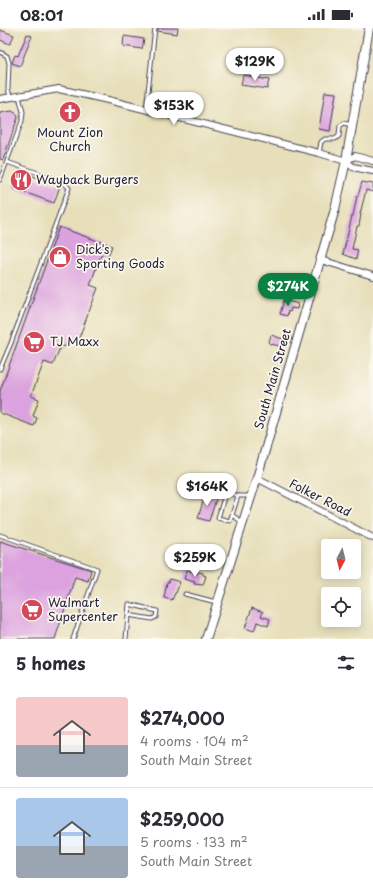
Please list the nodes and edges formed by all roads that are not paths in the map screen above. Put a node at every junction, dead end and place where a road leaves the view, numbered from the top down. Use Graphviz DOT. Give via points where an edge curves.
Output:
graph roads {
  1 [pos="155,28"];
  2 [pos="370,28"];
  3 [pos="0,52"];
  4 [pos="19,96"];
  5 [pos="10,97"];
  6 [pos="0,99"];
  7 [pos="146,110"];
  8 [pos="352,125"];
  9 [pos="319,153"];
  10 [pos="346,161"];
  11 [pos="373,161"];
  12 [pos="7,162"];
  13 [pos="2,170"];
  14 [pos="373,171"];
  15 [pos="0,180"];
  16 [pos="321,260"];
  17 [pos="373,276"];
  18 [pos="0,368"];
  19 [pos="257,478"];
  20 [pos="238,496"];
  21 [pos="251,496"];
  22 [pos="232,515"];
  23 [pos="242,522"];
  24 [pos="0,536"];
  25 [pos="373,538"];
  26 [pos="185,594"];
  27 [pos="218,602"];
  28 [pos="128,615"];
  29 [pos="73,639"];
  30 [pos="126,639"];
  31 [pos="206,639"];
  1 -- 7 [label="lane"];
  2 -- 8 [label="street, South Main Street"];
  3 -- 5 [label="lane" via="7,56 9,63"];
  4 -- 5 [label="street"];
  4 -- 7 [label="street" via="59,89"];
  4 -- 12 [label="lane" via="23,112 22,121"];
  5 -- 6 [label="street"];
  7 -- 9 [label="street"];
  8 -- 9 [label="lane" via="340,126 339,136 321,142"];
  8 -- 10 [label="street, South Main Street"];
  9 -- 10 [label="street"];
  10 -- 11 [label="street" via="355,156"];
  10 -- 14 [label="street" via="353,166"];
  10 -- 16 [label="street, South Main Street"];
  12 -- 13 [label="lane"];
  12 -- 18 [label="lane" via="58,180 69,188 12,343"];
  13 -- 15 [label="lane"];
  16 -- 17 [label="street"];
  16 -- 19 [label="street, South Main Street"];
  19 -- 21 [label="street, South Main Street"];
  19 -- 25 [label="street, Folker Road"];
  20 -- 21 [label="lane"];
  20 -- 22 [label="lane"];
  20 -- 22 [label="lane" via="226,491 218,518 230,521"];
  21 -- 23 [label="street, South Main Street"];
  22 -- 23 [label="lane"];
  23 -- 27 [label="street, South Main Street"];
  24 -- 29 [label="lane" via="97,569"];
  26 -- 27 [label="lane"];
  27 -- 31 [label="street, South Main Street"];
  28 -- 28 [label="lane" via="129,604 157,611 156,617 152,619"];
  28 -- 30 [label="lane"];
}
